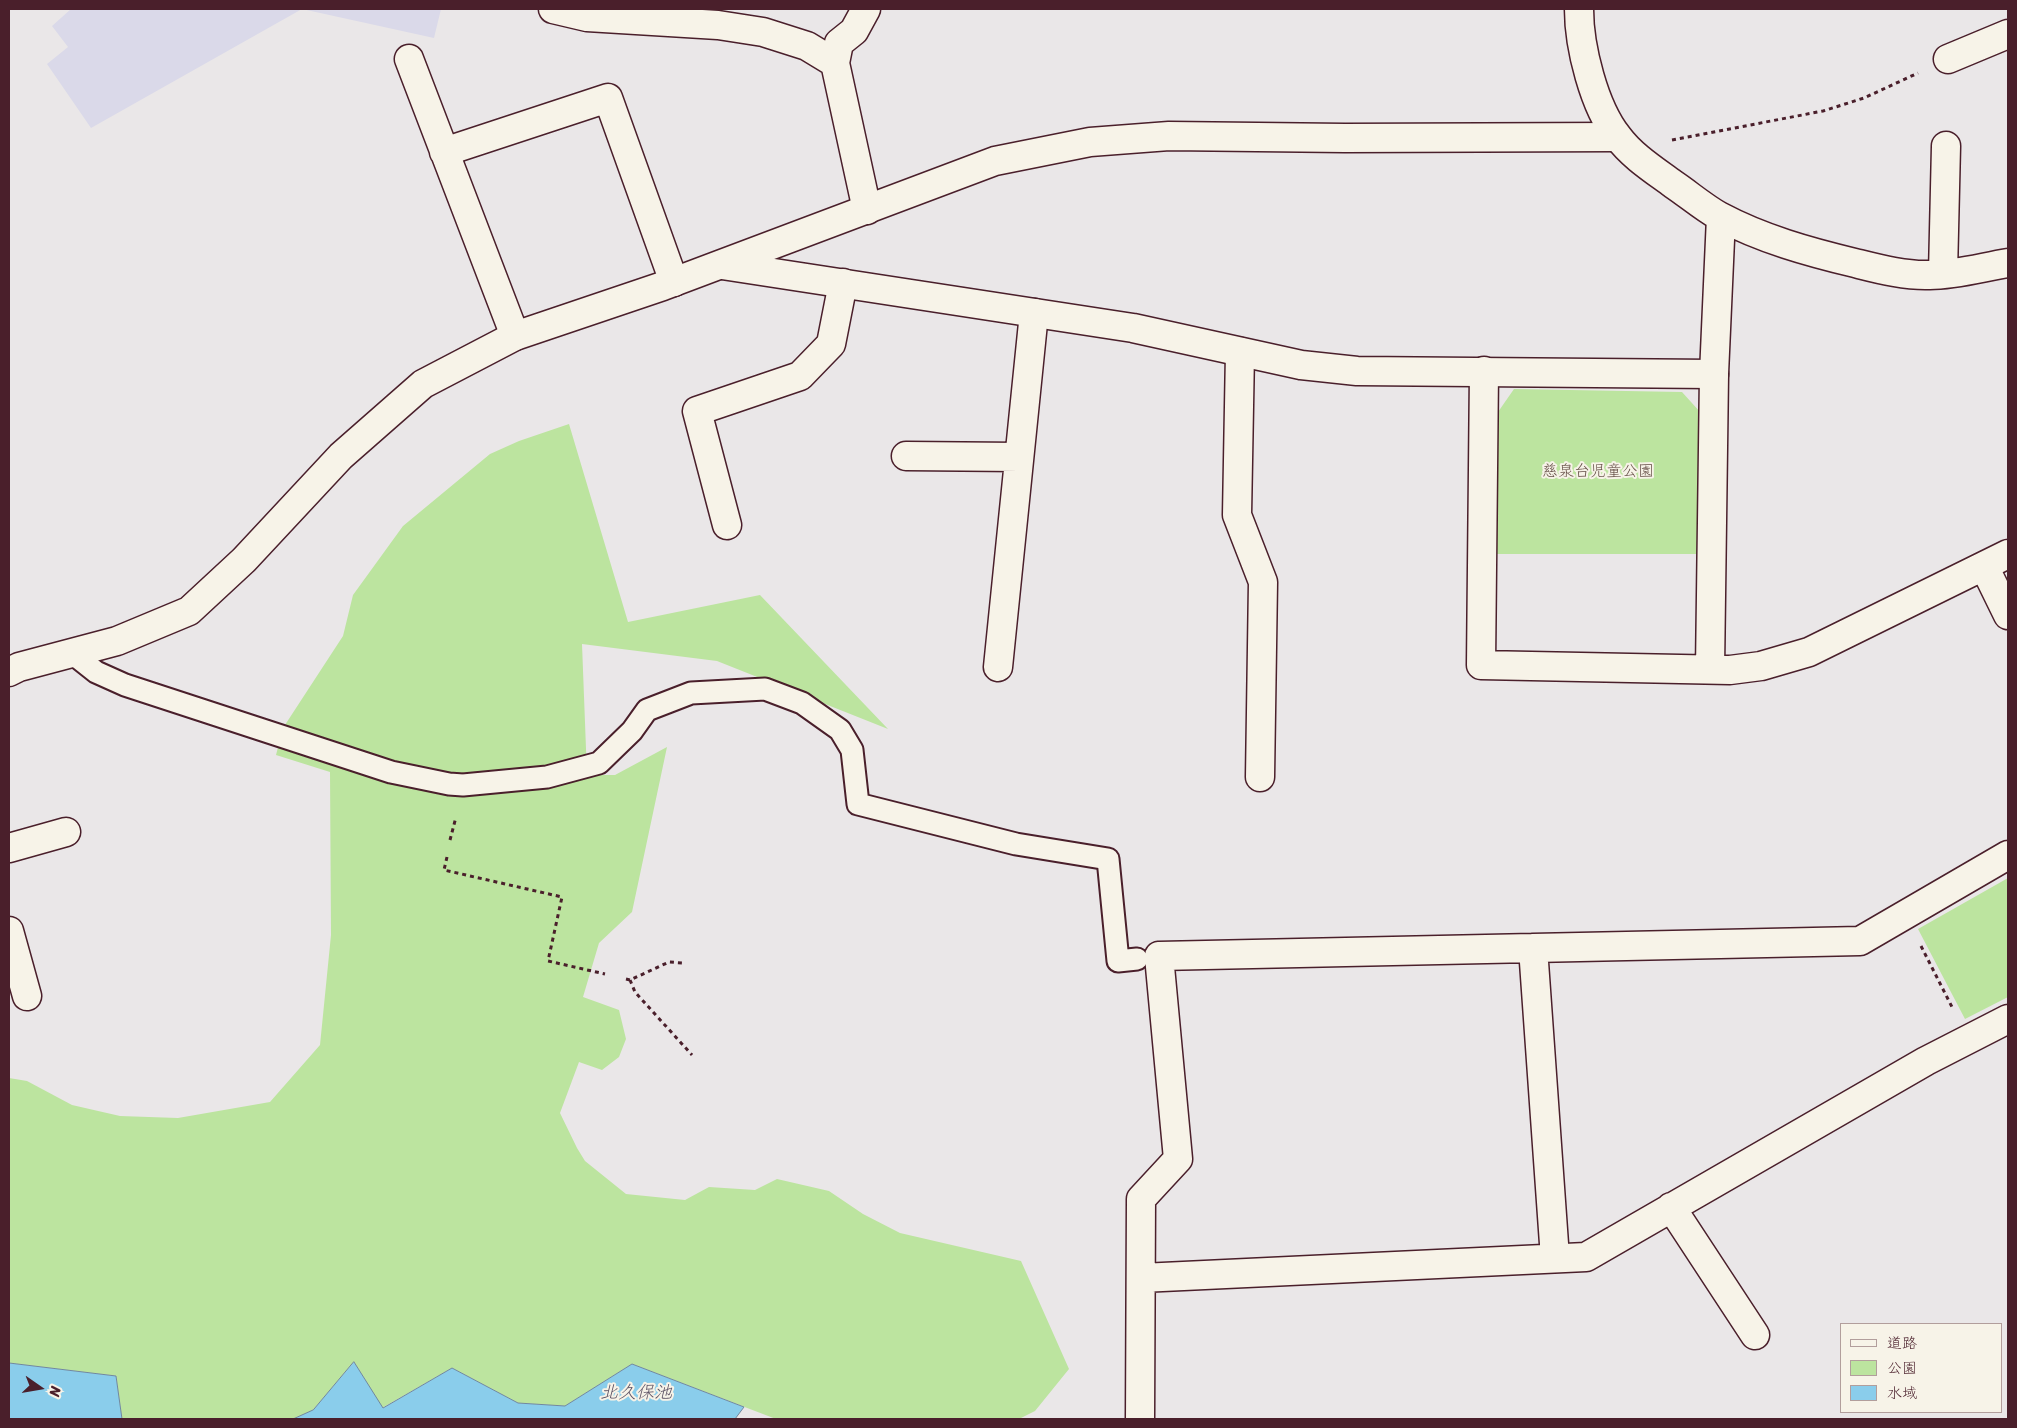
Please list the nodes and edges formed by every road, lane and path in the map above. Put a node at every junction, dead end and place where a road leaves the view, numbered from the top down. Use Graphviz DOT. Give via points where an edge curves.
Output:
graph roads {
  1 [pos="553,9"];
  2 [pos="866,9"];
  3 [pos="1579,9"];
  4 [pos="2008,34"];
  5 [pos="1948,58"];
  6 [pos="409,59"];
  7 [pos="834,63"];
  8 [pos="1622,142"];
  9 [pos="1946,146"];
  10 [pos="444,152"];
  11 [pos="867,210"];
  12 [pos="1721,217"];
  13 [pos="666,260"];
  14 [pos="2008,263"];
  15 [pos="720,264"];
  16 [pos="1943,273"];
  17 [pos="844,283"];
  18 [pos="1034,312"];
  19 [pos="508,318"];
  20 [pos="1240,352"];
  21 [pos="1484,371"];
  22 [pos="1714,374"];
  23 [pos="906,456"];
  24 [pos="1019,457"];
  25 [pos="726,525"];
  26 [pos="1996,560"];
  27 [pos="2008,615"];
  28 [pos="72,653"];
  29 [pos="998,667"];
  30 [pos="1710,669"];
  31 [pos="9,672"];
  32 [pos="1260,777"];
  33 [pos="66,832"];
  34 [pos="9,848"];
  35 [pos="2008,855"];
  36 [pos="447,857"];
  37 [pos="1905,915"];
  38 [pos="9,931"];
  39 [pos="1533,948"];
  40 [pos="1148,958"];
  41 [pos="683,963"];
  42 [pos="605,974"];
  43 [pos="27,996"];
  44 [pos="2008,1019"];
  45 [pos="1969,1039"];
  46 [pos="692,1055"];
  47 [pos="1671,1208"];
  48 [pos="1555,1258"];
  49 [pos="1141,1278"];
  50 [pos="1755,1335"];
  51 [pos="1140,1419"];
  1 -- 7 [label="street" via="587,17 718,25 763,32 807,46"];
  2 -- 7 [label="street" via="854,31 839,43"];
  3 -- 8 [label="street" via="1591,82 1601,110"];
  4 -- 5 [label="street"];
  5 -- 8 [label="path" via="1864,98 1823,112"];
  6 -- 10 [label="street"];
  7 -- 11 [label="street"];
  8 -- 11 [label="street" via="1169,136 1090,142 995,161"];
  8 -- 12 [label="street" via="1660,175"];
  9 -- 16 [label="street"];
  10 -- 13 [label="street" via="608,98"];
  10 -- 19 [label="street"];
  11 -- 15 [label="street"];
  12 -- 16 [label="street" via="1821,255 1891,271"];
  12 -- 22 [label="street"];
  13 -- 15 [label="street"];
  13 -- 19 [label="street"];
  14 -- 16 [label="street"];
  15 -- 17 [label="street"];
  17 -- 18 [label="street"];
  17 -- 25 [label="street" via="831,344 800,376 697,411"];
  18 -- 20 [label="street" via="1133,328"];
  18 -- 24 [label="street"];
  19 -- 28 [label="street" via="423,384 341,456 244,560 190,611 117,641"];
  20 -- 21 [label="street" via="1328,369"];
  20 -- 32 [label="street" via="1237,515 1263,582"];
  21 -- 22 [label="street"];
  21 -- 30 [label="street" via="1482,665"];
  22 -- 30 [label="street"];
  23 -- 24 [label="street"];
  24 -- 29 [label="street"];
  26 -- 27 [label="street"];
  26 -- 30 [label="street" via="1809,652 1762,666"];
  28 -- 31 [label="street"];
  28 -- 40 [label="lane" via="96,672 125,685 391,772 462,785 547,777 599,763 632,731 647,710 691,693 765,689 802,702 840,730 852,750 858,804 1016,844 1108,859 1118,961"];
  33 -- 34 [label="street"];
  35 -- 37 [label="street"];
  36 -- 42 [label="path" via="444,870 562,897 548,961"];
  37 -- 39 [label="street" via="1860,941"];
  37 -- 45 [label="path"];
  38 -- 43 [label="street"];
  39 -- 40 [label="street"];
  39 -- 48 [label="street"];
  40 -- 49 [label="street" via="1178,1160 1141,1199"];
  41 -- 46 [label="path" via="669,962 628,980 634,992"];
  44 -- 45 [label="street"];
  45 -- 47 [label="street"];
  47 -- 48 [label="street" via="1586,1257"];
  47 -- 50 [label="street"];
  48 -- 49 [label="street"];
  49 -- 51 [label="street"];
}
